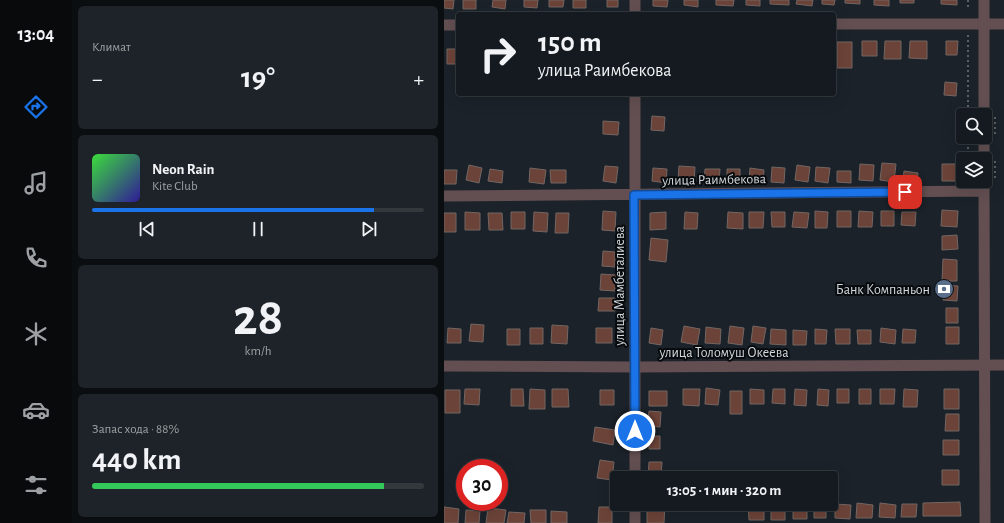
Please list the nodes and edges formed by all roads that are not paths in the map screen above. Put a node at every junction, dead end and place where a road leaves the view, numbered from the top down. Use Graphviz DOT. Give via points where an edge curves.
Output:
graph roads {
  1 [pos="636,0"];
  2 [pos="984,0"];
  3 [pos="635,12"];
  4 [pos="836,24"];
  5 [pos="984,24"];
  6 [pos="1004,24"];
  7 [pos="444,25"];
  8 [pos="456,25"];
  9 [pos="635,96"];
  10 [pos="989,108"];
  11 [pos="956,187"];
  12 [pos="984,188"];
  13 [pos="634,195"];
  14 [pos="444,196"];
  15 [pos="985,365"];
  16 [pos="1004,365"];
  17 [pos="444,366"];
  18 [pos="635,367"];
  19 [pos="635,471"];
  20 [pos="635,511"];
  21 [pos="635,523"];
  22 [pos="985,523"];
  1 -- 3 [label="street"];
  2 -- 5 [label="street"];
  4 -- 5 [label="street"];
  5 -- 6 [label="street"];
  5 -- 10 [label="street"];
  7 -- 8 [label="street"];
  9 -- 13 [label="street, улица Мамбеталиева"];
  11 -- 13 [label="street, улица Раимбекова"];
  12 -- 15 [label="street"];
  13 -- 14 [label="street, улица Раимбекова"];
  13 -- 18 [label="street, улица Мамбеталиева"];
  15 -- 16 [label="street, улица Толомуш Океева"];
  15 -- 18 [label="street, улица Толомуш Океева"];
  15 -- 22 [label="street"];
  17 -- 18 [label="street, улица Толомуш Океева"];
  18 -- 19 [label="street, улица Мамбеталиева"];
  20 -- 21 [label="street"];
}
